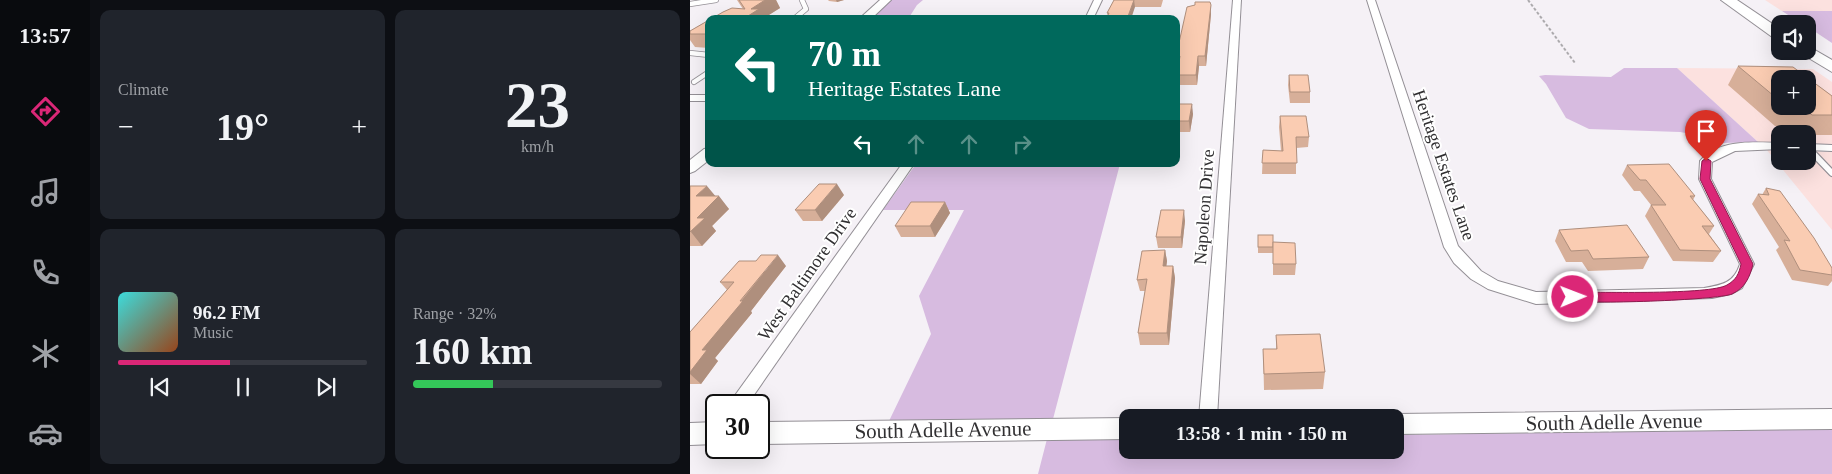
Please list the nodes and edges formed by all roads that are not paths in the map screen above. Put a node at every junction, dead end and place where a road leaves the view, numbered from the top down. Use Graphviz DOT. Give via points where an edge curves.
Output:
graph roads {
  1 [pos="716,0"];
  2 [pos="802,0"];
  3 [pos="886,0"];
  4 [pos="1098,0"];
  5 [pos="1237,0"];
  6 [pos="1371,0"];
  7 [pos="1728,0"];
  8 [pos="1743,0"];
  9 [pos="690,4"];
  10 [pos="799,15"];
  11 [pos="869,15"];
  12 [pos="1091,15"];
  13 [pos="1771,19"];
  14 [pos="1771,30"];
  15 [pos="690,53"];
  16 [pos="705,55"];
  17 [pos="1816,56"];
  18 [pos="1832,67"];
  19 [pos="705,75"];
  20 [pos="694,82"];
  21 [pos="690,98"];
  22 [pos="705,98"];
  23 [pos="1771,146"];
  24 [pos="1816,148"];
  25 [pos="1832,148"];
  26 [pos="705,155"];
  27 [pos="1816,156"];
  28 [pos="906,167"];
  29 [pos="690,168"];
  30 [pos="1832,173"];
  31 [pos="745,394"];
  32 [pos="1209,409"];
  33 [pos="1832,419"];
  34 [pos="1404,424"];
  35 [pos="1119,428"];
  36 [pos="705,433"];
  37 [pos="770,433"];
  38 [pos="690,434"];
  1 -- 9 [label="lane"];
  2 -- 10 [label="lane" via="806,9"];
  3 -- 11 [label="street"];
  4 -- 12 [label="street"];
  5 -- 32 [label="street, Napoleon Drive"];
  6 -- 23 [label="street, Heritage Estates Lane" via="1451,247 1476,275 1493,285 1536,298 1704,294 1729,290 1744,277 1747,264 1705,179 1706,161 1731,148"];
  7 -- 14 [label="highway"];
  8 -- 13 [label="highway"];
  15 -- 16 [label="lane"];
  17 -- 18 [label="highway"];
  19 -- 20 [label="lane"];
  21 -- 22 [label="street"];
  24 -- 25 [label="street"];
  26 -- 29 [label="street"];
  27 -- 30 [label="lane"];
  28 -- 31 [label="street, West Baltimore Drive"];
  33 -- 34 [label="street, South Adelle Avenue"];
  35 -- 37 [label="street, South Adelle Avenue"];
  36 -- 38 [label="street"];
}
